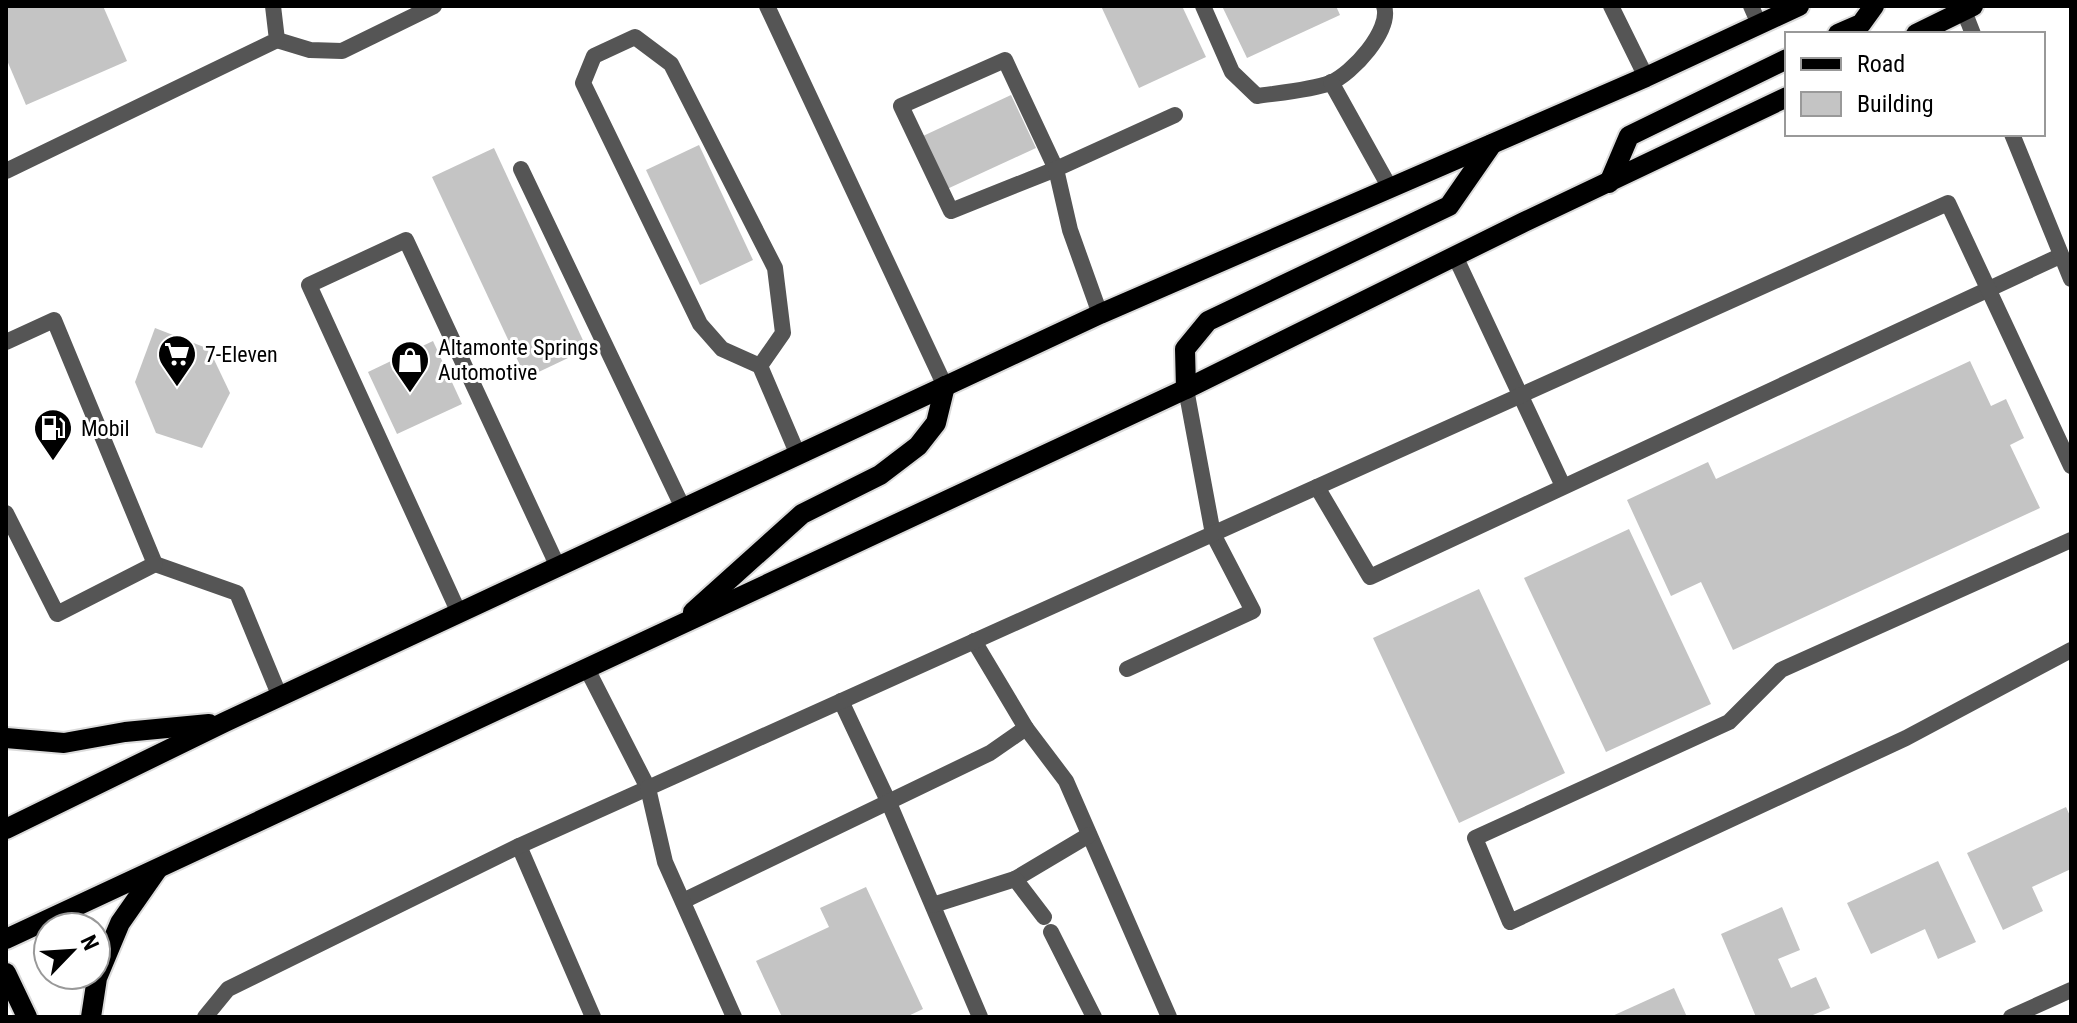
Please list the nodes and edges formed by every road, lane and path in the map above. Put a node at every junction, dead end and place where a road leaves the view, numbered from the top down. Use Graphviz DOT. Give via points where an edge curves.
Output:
graph roads {
  1 [pos="273,6"];
  2 [pos="434,6"];
  3 [pos="767,6"];
  4 [pos="1203,6"];
  5 [pos="1384,6"];
  6 [pos="1611,6"];
  7 [pos="1799,6"];
  8 [pos="1874,6"];
  9 [pos="1968,8"];
  10 [pos="1755,15"];
  11 [pos="1843,32"];
  12 [pos="1920,32"];
  13 [pos="1973,32"];
  14 [pos="277,40"];
  15 [pos="1785,60"];
  16 [pos="1646,77"];
  17 [pos="1331,82"];
  18 [pos="1785,98"];
  19 [pos="1175,115"];
  20 [pos="2013,136"];
  21 [pos="1492,144"];
  22 [pos="521,169"];
  23 [pos="1056,169"];
  24 [pos="6,171"];
  25 [pos="1609,183"];
  26 [pos="1390,188"];
  27 [pos="1455,256"];
  28 [pos="2060,256"];
  29 [pos="2071,279"];
  30 [pos="1988,288"];
  31 [pos="1100,314"];
  32 [pos="6,342"];
  33 [pos="760,366"];
  34 [pos="945,386"];
  35 [pos="1186,389"];
  36 [pos="1520,395"];
  37 [pos="798,455"];
  38 [pos="2071,466"];
  39 [pos="1563,486"];
  40 [pos="1317,487"];
  41 [pos="683,508"];
  42 [pos="6,513"];
  43 [pos="1213,534"];
  44 [pos="2071,540"];
  45 [pos="155,564"];
  46 [pos="558,567"];
  47 [pos="459,613"];
  48 [pos="678,626"];
  49 [pos="974,641"];
  50 [pos="2071,650"];
  51 [pos="587,669"];
  52 [pos="1127,669"];
  53 [pos="280,697"];
  54 [pos="841,701"];
  55 [pos="225,722"];
  56 [pos="1026,728"];
  57 [pos="6,738"];
  58 [pos="648,788"];
  59 [pos="889,803"];
  60 [pos="6,829"];
  61 [pos="1089,835"];
  62 [pos="519,846"];
  63 [pos="159,868"];
  64 [pos="1015,879"];
  65 [pos="683,901"];
  66 [pos="933,905"];
  67 [pos="6,939"];
  68 [pos="6,973"];
  69 [pos="2071,990"];
  70 [pos="27,1017"];
  71 [pos="91,1017"];
  72 [pos="205,1017"];
  73 [pos="593,1017"];
  74 [pos="734,1017"];
  75 [pos="980,1017"];
  76 [pos="1094,1017"];
  77 [pos="1169,1017"];
  78 [pos="2011,1017"];
  1 -- 14 [label="street"];
  2 -- 14 [label="street" via="342,51 310,50"];
  3 -- 34 [label="street"];
  4 -- 17 [label="street" via="1232,72 1257,96"];
  5 -- 17 [label="street" via="1387,13 1371,49"];
  6 -- 16 [label="street"];
  7 -- 10 [label="main road"];
  8 -- 11 [label="main road" via="1861,24"];
  9 -- 12 [label="main road"];
  9 -- 13 [label="street"];
  10 -- 16 [label="main road"];
  14 -- 24 [label="street"];
  15 -- 25 [label="main road" via="1629,136"];
  16 -- 21 [label="main road"];
  17 -- 26 [label="street"];
  18 -- 25 [label="main road"];
  19 -- 23 [label="street"];
  20 -- 28 [label="street"];
  21 -- 26 [label="main road"];
  21 -- 35 [label="main road" via="1449,206 1208,321 1185,349"];
  22 -- 41 [label="street"];
  23 -- 23 [label="street" via="1005,60 901,106 951,211"];
  23 -- 31 [label="street" via="1070,230"];
  25 -- 27 [label="main road"];
  26 -- 31 [label="main road"];
  27 -- 35 [label="main road"];
  27 -- 36 [label="street"];
  28 -- 29 [label="street"];
  28 -- 30 [label="street"];
  30 -- 36 [label="street" via="1948,203"];
  30 -- 38 [label="street"];
  30 -- 39 [label="street"];
  31 -- 34 [label="main road"];
  32 -- 45 [label="street" via="54,320"];
  33 -- 33 [label="street" via="783,333 775,268 671,64 635,37 594,56 583,83 700,324 722,349"];
  33 -- 37 [label="street"];
  34 -- 37 [label="main road"];
  34 -- 48 [label="main road" via="936,423 918,446 880,475 802,514"];
  35 -- 43 [label="street"];
  35 -- 48 [label="main road"];
  36 -- 39 [label="street"];
  36 -- 40 [label="street"];
  37 -- 41 [label="main road"];
  39 -- 40 [label="street" via="1370,577"];
  40 -- 43 [label="street"];
  41 -- 46 [label="main road"];
  42 -- 45 [label="street" via="57,614"];
  43 -- 49 [label="street"];
  43 -- 52 [label="street" via="1253,611"];
  44 -- 50 [label="street" via="1781,670 1729,722 1475,838 1510,922 1906,738"];
  45 -- 53 [label="street" via="237,593"];
  46 -- 47 [label="main road"];
  46 -- 47 [label="street" via="406,240 309,285"];
  47 -- 53 [label="main road"];
  48 -- 51 [label="main road"];
  49 -- 54 [label="street"];
  49 -- 56 [label="street"];
  51 -- 58 [label="street"];
  51 -- 63 [label="main road"];
  53 -- 55 [label="main road"];
  54 -- 58 [label="street"];
  54 -- 59 [label="street"];
  55 -- 57 [label="main road" via="64,743"];
  55 -- 60 [label="main road"];
  56 -- 59 [label="street" via="990,753"];
  56 -- 61 [label="street" via="1066,781"];
  58 -- 62 [label="street"];
  58 -- 65 [label="street" via="665,862"];
  59 -- 65 [label="street"];
  59 -- 66 [label="street"];
  61 -- 64 [label="street"];
  61 -- 77 [label="street"];
  62 -- 72 [label="street" via="228,989"];
  62 -- 73 [label="street"];
  63 -- 67 [label="main road"];
  63 -- 71 [label="main road" via="120,923 97,978"];
  64 -- 66 [label="street"];
  64 -- 76 [label="street" via="1047,924"];
  65 -- 74 [label="street"];
  66 -- 75 [label="street"];
  68 -- 70 [label="main road"];
  69 -- 78 [label="street"];
}
